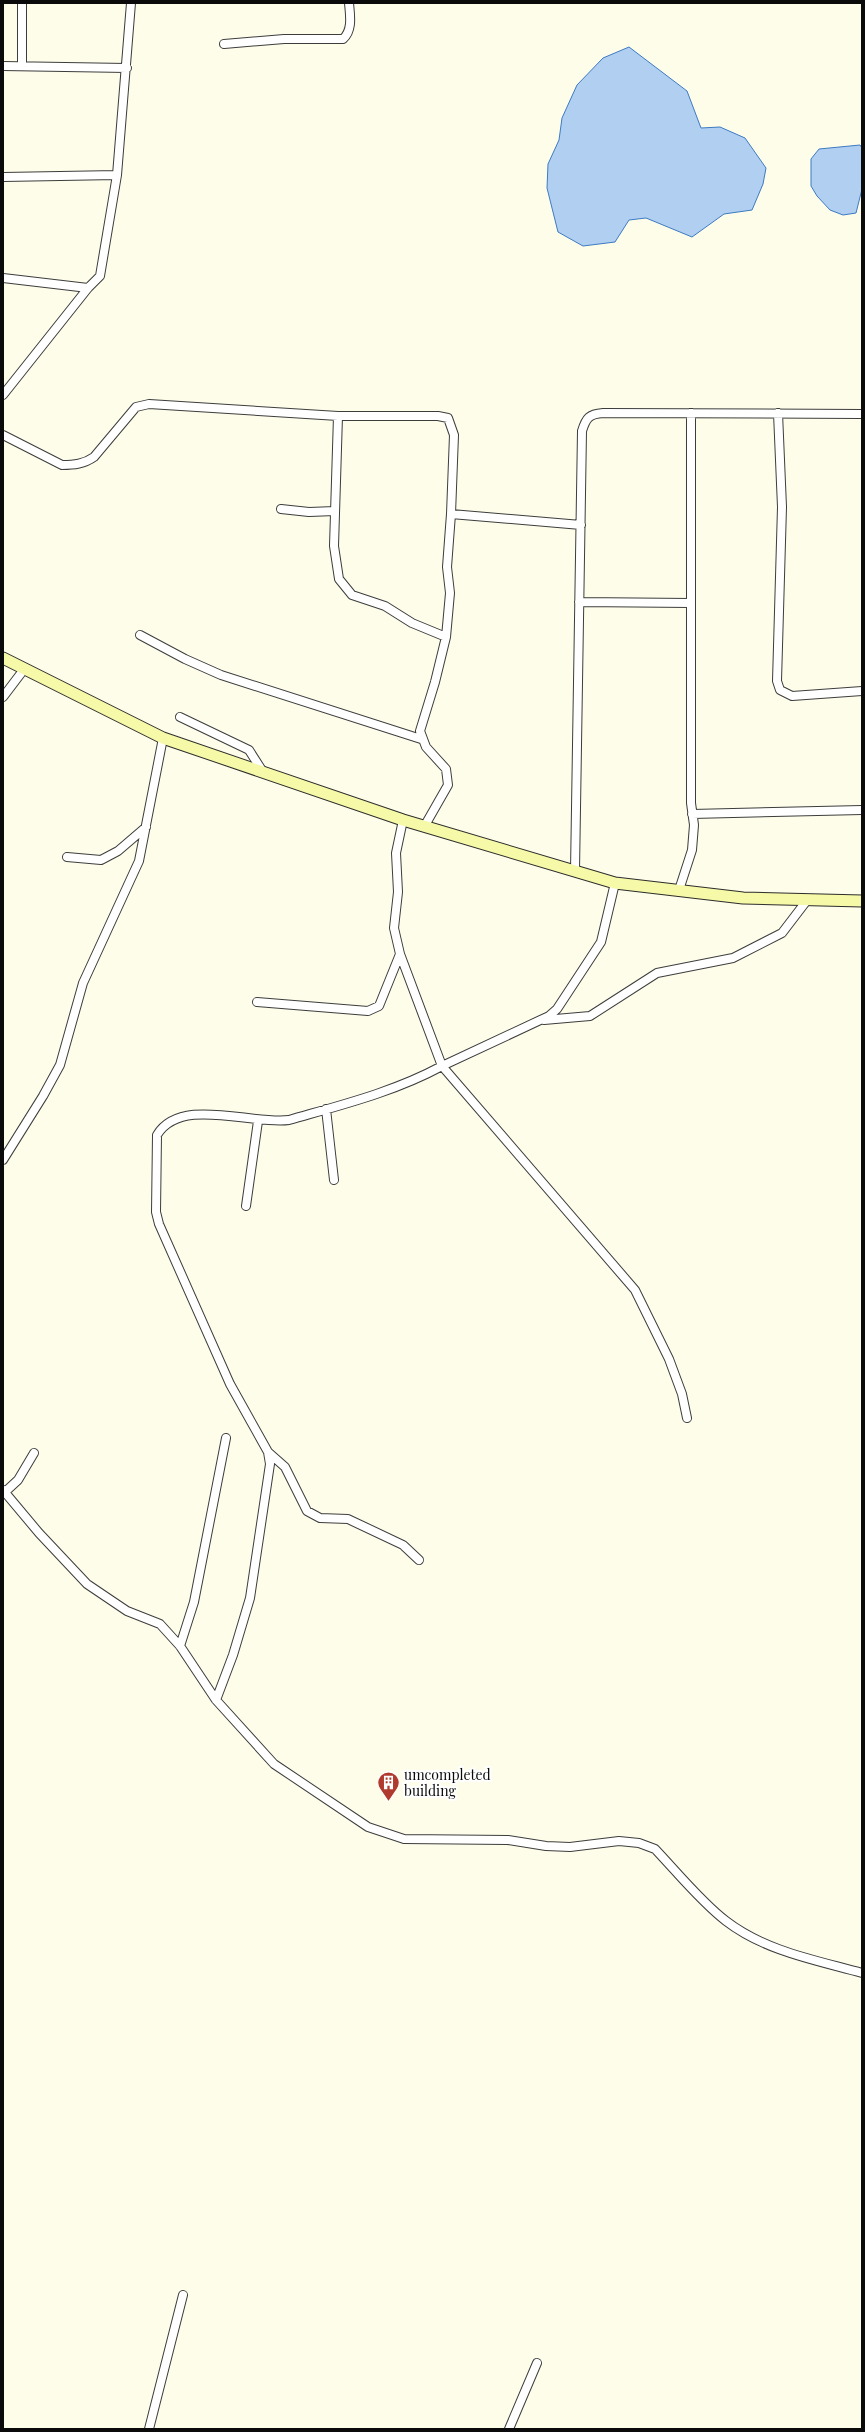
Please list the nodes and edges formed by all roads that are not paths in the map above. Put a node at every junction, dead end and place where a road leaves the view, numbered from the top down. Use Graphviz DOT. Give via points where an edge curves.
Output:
graph roads {
  1 [pos="22,3"];
  2 [pos="131,3"];
  3 [pos="349,3"];
  4 [pos="224,44"];
  5 [pos="3,66"];
  6 [pos="22,66"];
  7 [pos="127,68"];
  8 [pos="117,175"];
  9 [pos="3,177"];
  10 [pos="3,278"];
  11 [pos="88,288"];
  12 [pos="3,395"];
  13 [pos="691,413"];
  14 [pos="778,414"];
  15 [pos="862,414"];
  16 [pos="338,416"];
  17 [pos="3,435"];
  18 [pos="281,508"];
  19 [pos="335,511"];
  20 [pos="451,514"];
  21 [pos="581,525"];
  22 [pos="579,602"];
  23 [pos="691,603"];
  24 [pos="140,635"];
  25 [pos="446,637"];
  26 [pos="3,658"];
  27 [pos="25,668"];
  28 [pos="862,691"];
  29 [pos="3,697"];
  30 [pos="180,717"];
  31 [pos="163,738"];
  32 [pos="421,739"];
  33 [pos="263,772"];
  34 [pos="862,810"];
  35 [pos="692,814"];
  36 [pos="403,820"];
  37 [pos="146,827"];
  38 [pos="424,827"];
  39 [pos="67,857"];
  40 [pos="575,872"];
  41 [pos="615,884"];
  42 [pos="679,890"];
  43 [pos="808,899"];
  44 [pos="862,900"];
  45 [pos="400,954"];
  46 [pos="257,1002"];
  47 [pos="540,1021"];
  48 [pos="442,1066"];
  49 [pos="326,1109"];
  50 [pos="258,1121"];
  51 [pos="3,1160"];
  52 [pos="334,1180"];
  53 [pos="246,1206"];
  54 [pos="687,1418"];
  55 [pos="226,1438"];
  56 [pos="268,1452"];
  57 [pos="34,1453"];
  58 [pos="4,1491"];
  59 [pos="419,1560"];
  60 [pos="180,1646"];
  61 [pos="216,1700"];
  62 [pos="862,1973"];
  63 [pos="183,2295"];
  64 [pos="537,2363"];
  65 [pos="149,2429"];
  66 [pos="509,2429"];
  1 -- 6 [label="street"];
  2 -- 7 [label="street"];
  3 -- 4 [label="street" via="350,27 343,39 284,39"];
  5 -- 6 [label="street"];
  6 -- 7 [label="street"];
  7 -- 8 [label="street"];
  8 -- 9 [label="street"];
  8 -- 11 [label="street" via="100,276"];
  10 -- 11 [label="street"];
  11 -- 12 [label="street"];
  13 -- 14 [label="street"];
  13 -- 21 [label="street" via="602,413 592,414 586,420 582,431"];
  13 -- 23 [label="street"];
  14 -- 15 [label="street"];
  14 -- 28 [label="street" via="782,507 777,681 780,690 792,696"];
  16 -- 17 [label="street" via="149,404 136,407 94,457 87,462 72,465 62,465"];
  16 -- 19 [label="street"];
  16 -- 20 [label="street" via="448,418 454,435"];
  18 -- 19 [label="street" via="310,512"];
  19 -- 25 [label="street" via="334,546 339,579 352,594 385,606 412,623"];
  20 -- 21 [label="street"];
  20 -- 25 [label="street" via="447,567 450,593"];
  21 -- 22 [label="street"];
  22 -- 23 [label="street"];
  22 -- 40 [label="street"];
  23 -- 35 [label="street"];
  24 -- 32 [label="street" via="184,659 221,675"];
  25 -- 32 [label="street" via="422,720"];
  26 -- 27 [label="main road"];
  27 -- 29 [label="street"];
  27 -- 31 [label="main road"];
  30 -- 33 [label="street" via="249,750"];
  31 -- 33 [label="main road"];
  31 -- 37 [label="street"];
  32 -- 38 [label="street" via="446,769 449,778 448,785"];
  33 -- 36 [label="main road"];
  34 -- 35 [label="street"];
  35 -- 42 [label="street" via="692,850"];
  36 -- 38 [label="main road"];
  36 -- 45 [label="street" via="396,853 398,892 394,918"];
  37 -- 39 [label="street" via="102,860"];
  37 -- 51 [label="street" via="139,861 83,983 60,1065"];
  38 -- 40 [label="main road"];
  40 -- 41 [label="main road"];
  41 -- 42 [label="main road"];
  41 -- 47 [label="street" via="601,942 595,953 557,1009"];
  42 -- 43 [label="main road" via="743,898"];
  43 -- 44 [label="main road"];
  43 -- 47 [label="street" via="782,933 733,958 657,973 590,1016"];
  45 -- 46 [label="street" via="379,1006 375,1010"];
  45 -- 48 [label="street"];
  47 -- 48 [label="street"];
  48 -- 49 [label="street" via="400,1087"];
  48 -- 54 [label="street" via="635,1290 669,1358 682,1394"];
  49 -- 50 [label="street" via="289,1120"];
  49 -- 52 [label="street"];
  50 -- 53 [label="street"];
  50 -- 56 [label="street" via="195,1114 177,1118 163,1126 157,1135 156,1212 230,1384"];
  55 -- 60 [label="street" via="194,1602"];
  56 -- 59 [label="street" via="285,1467 307,1511 320,1518 348,1519 403,1545"];
  56 -- 61 [label="street" via="268,1474 250,1598"];
  57 -- 58 [label="street" via="18,1480"];
  58 -- 60 [label="street" via="87,1584 127,1611 160,1624"];
  60 -- 61 [label="street"];
  61 -- 62 [label="street" via="274,1764 368,1827 404,1838 508,1840 546,1846 570,1847 619,1841 639,1842 654,1849 725,1920 751,1938 778,1950"];
  63 -- 65 [label="street"];
  64 -- 66 [label="street"];
}
